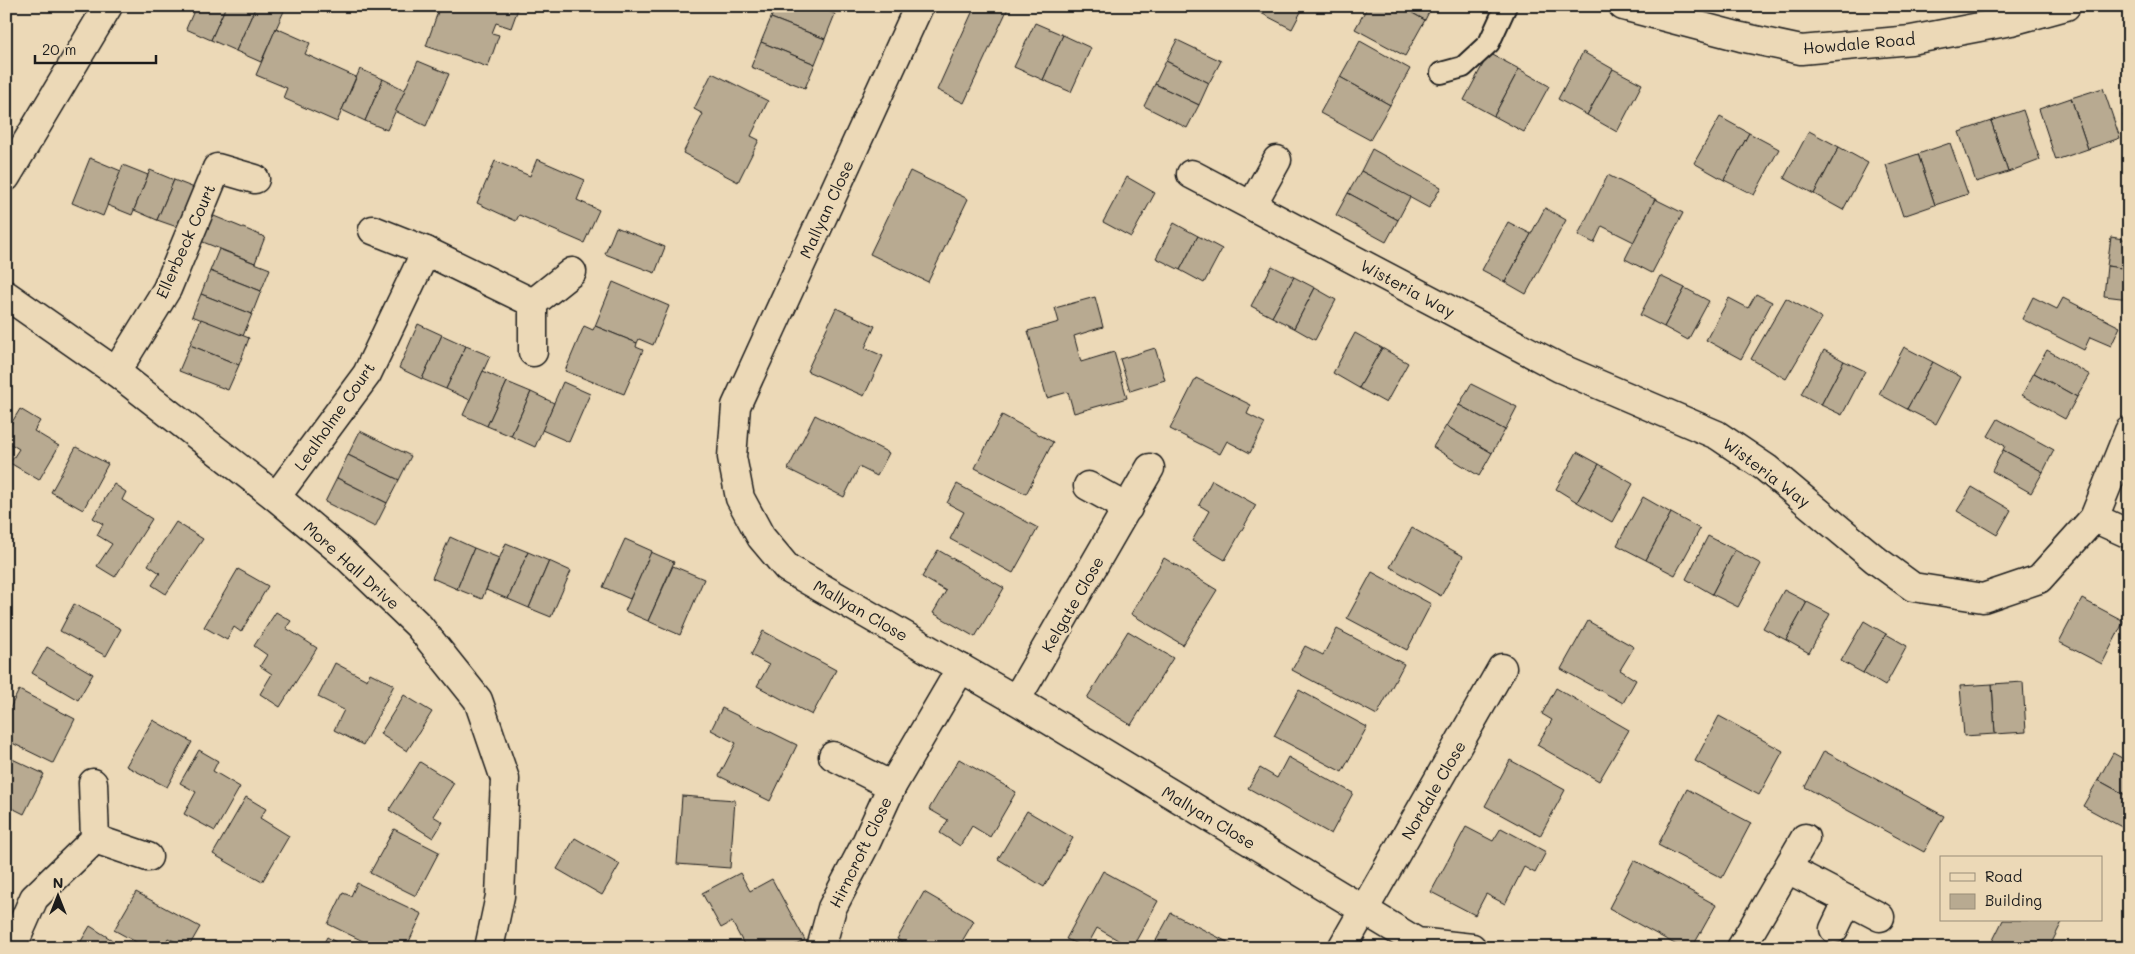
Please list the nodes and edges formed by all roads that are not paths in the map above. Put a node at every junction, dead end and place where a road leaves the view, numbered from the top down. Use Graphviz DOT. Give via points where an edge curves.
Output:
graph roads {
  1 [pos="919,6"];
  2 [pos="1506,6"];
  3 [pos="1623,6"];
  4 [pos="2066,6"];
  5 [pos="103,8"];
  6 [pos="1680,14"];
  7 [pos="1441,73"];
  8 [pos="1277,160"];
  9 [pos="1191,174"];
  10 [pos="6,177"];
  11 [pos="255,179"];
  12 [pos="1252,206"];
  13 [pos="373,230"];
  14 [pos="426,251"];
  15 [pos="572,272"];
  16 [pos="6,296"];
  17 [pos="534,303"];
  18 [pos="533,352"];
  19 [pos="116,372"];
  20 [pos="2129,431"];
  21 [pos="1150,468"];
  22 [pos="1088,486"];
  23 [pos="276,497"];
  24 [pos="1128,508"];
  25 [pos="2094,518"];
  26 [pos="2129,534"];
  27 [pos="961,668"];
  28 [pos="1502,668"];
  29 [pos="1016,700"];
  30 [pos="833,756"];
  31 [pos="94,783"];
  32 [pos="892,786"];
  33 [pos="1805,838"];
  34 [pos="95,840"];
  35 [pos="148,857"];
  36 [pos="1788,869"];
  37 [pos="1848,900"];
  38 [pos="1364,911"];
  39 [pos="1880,917"];
  40 [pos="1834,929"];
  41 [pos="12,948"];
  42 [pos="489,948"];
  43 [pos="821,948"];
  44 [pos="1342,948"];
  45 [pos="1472,948"];
  46 [pos="1741,948"];
  1 -- 27 [label="street, Mallyan Close" via="736,406 732,457 740,498 760,537 787,568"];
  2 -- 7 [label="lane" via="1489,43 1463,67"];
  3 -- 6 [label="street, Howdale Road"];
  4 -- 6 [label="street, Howdale Road" via="2011,21 1911,40 1801,50"];
  5 -- 10 [label="street"];
  8 -- 12 [label="street"];
  9 -- 12 [label="street, Wisteria Way"];
  11 -- 19 [label="street, Ellerbeck Court" via="217,168 167,289"];
  12 -- 25 [label="street, Wisteria Way" via="1560,368 1717,435 1766,468 1913,588 1983,598 2038,579"];
  13 -- 14 [label="street"];
  14 -- 17 [label="street"];
  14 -- 23 [label="street, Lealholme Court" via="367,374"];
  15 -- 17 [label="street"];
  16 -- 19 [label="street, More Hall Drive"];
  17 -- 18 [label="street"];
  19 -- 23 [label="street, More Hall Drive"];
  20 -- 25 [label="street, Wisteria Way"];
  21 -- 24 [label="street, Kelgate Close"];
  22 -- 24 [label="street"];
  23 -- 42 [label="street, More Hall Drive" via="344,554 418,625 478,700 505,779 500,896"];
  24 -- 29 [label="street, Kelgate Close"];
  25 -- 26 [label="street"];
  27 -- 29 [label="street, Mallyan Close"];
  27 -- 32 [label="street, Hirncroft Close"];
  28 -- 38 [label="street, Nordale Close"];
  29 -- 38 [label="street, Mallyan Close"];
  30 -- 32 [label="street, Hirncroft Close"];
  31 -- 34 [label="street"];
  32 -- 43 [label="street, Hirncroft Close" via="832,908"];
  33 -- 36 [label="street"];
  34 -- 35 [label="street"];
  34 -- 41 [label="street" via="34,898"];
  36 -- 37 [label="street"];
  36 -- 46 [label="street"];
  37 -- 39 [label="street"];
  37 -- 40 [label="street"];
  38 -- 44 [label="street, Nordale Close"];
  38 -- 45 [label="street, Mallyan Close" via="1417,942"];
}
